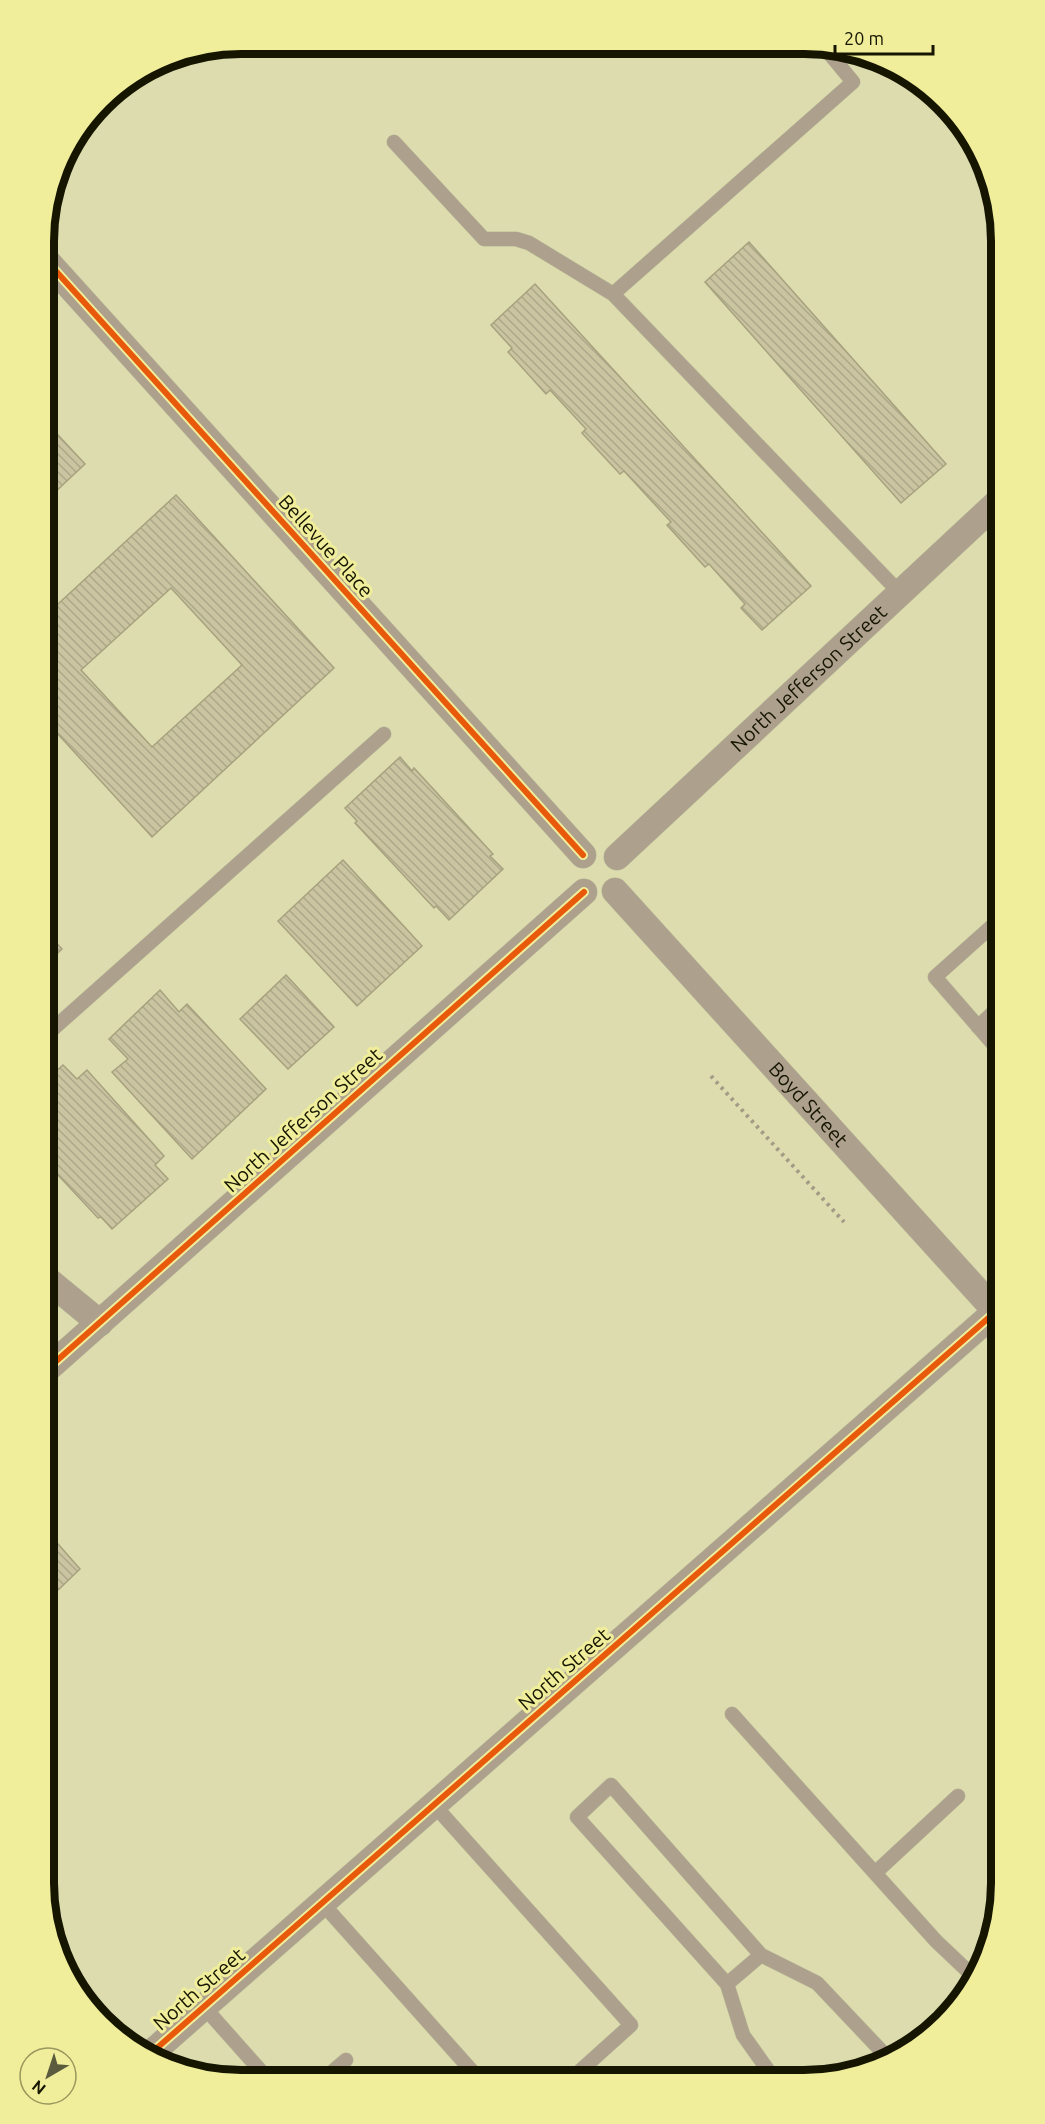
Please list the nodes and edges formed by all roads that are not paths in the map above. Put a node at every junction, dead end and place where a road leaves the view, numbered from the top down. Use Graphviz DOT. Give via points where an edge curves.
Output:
graph roads {
  1 [pos="832,57"];
  2 [pos="394,142"];
  3 [pos="54,269"];
  4 [pos="613,294"];
  5 [pos="991,508"];
  6 [pos="900,593"];
  7 [pos="384,734"];
  8 [pos="583,855"];
  9 [pos="617,857"];
  10 [pos="615,891"];
  11 [pos="584,892"];
  12 [pos="991,927"];
  13 [pos="991,1015"];
  14 [pos="978,1027"];
  15 [pos="54,1028"];
  16 [pos="991,1042"];
  17 [pos="54,1285"];
  18 [pos="991,1302"];
  19 [pos="991,1320"];
  20 [pos="100,1323"];
  21 [pos="54,1363"];
  22 [pos="732,1714"];
  23 [pos="958,1796"];
  24 [pos="434,1805"];
  25 [pos="875,1873"];
  26 [pos="322,1904"];
  27 [pos="761,1955"];
  28 [pos="968,1972"];
  29 [pos="727,1984"];
  30 [pos="204,2007"];
  31 [pos="156,2049"];
  32 [pos="883,2052"];
  33 [pos="346,2060"];
  34 [pos="260,2070"];
  35 [pos="334,2070"];
  36 [pos="471,2070"];
  37 [pos="581,2070"];
  38 [pos="769,2070"];
  1 -- 4 [label="lane" via="853,82"];
  2 -- 4 [label="lane" via="484,239 529,243"];
  3 -- 8 [label="street, Bellevue Place"];
  4 -- 6 [label="lane"];
  5 -- 6 [label="street, North Jefferson Street"];
  6 -- 9 [label="street, North Jefferson Street"];
  7 -- 15 [label="lane"];
  8 -- 9 [label="street" via="596,848"];
  8 -- 11 [label="street" via="577,862 575,878"];
  9 -- 10 [label="street" via="623,878"];
  10 -- 11 [label="street" via="600,897"];
  10 -- 18 [label="street, Boyd Street"];
  11 -- 20 [label="street, North Jefferson Street"];
  12 -- 14 [label="lane" via="935,977"];
  13 -- 14 [label="lane"];
  14 -- 16 [label="lane"];
  17 -- 20 [label="street"];
  19 -- 24 [label="street, North Street"];
  20 -- 21 [label="street, North Jefferson Street"];
  22 -- 25 [label="lane"];
  23 -- 25 [label="lane"];
  24 -- 26 [label="street, North Street"];
  24 -- 37 [label="lane" via="630,2025"];
  25 -- 28 [label="lane"];
  26 -- 30 [label="street, North Street"];
  26 -- 36 [label="lane"];
  27 -- 29 [label="lane"];
  27 -- 29 [label="lane" via="611,1785 577,1817"];
  27 -- 32 [label="lane" via="817,1983"];
  29 -- 38 [label="lane" via="743,2035"];
  30 -- 31 [label="street, North Street"];
  30 -- 34 [label="lane"];
  33 -- 35 [label="lane"];
}
